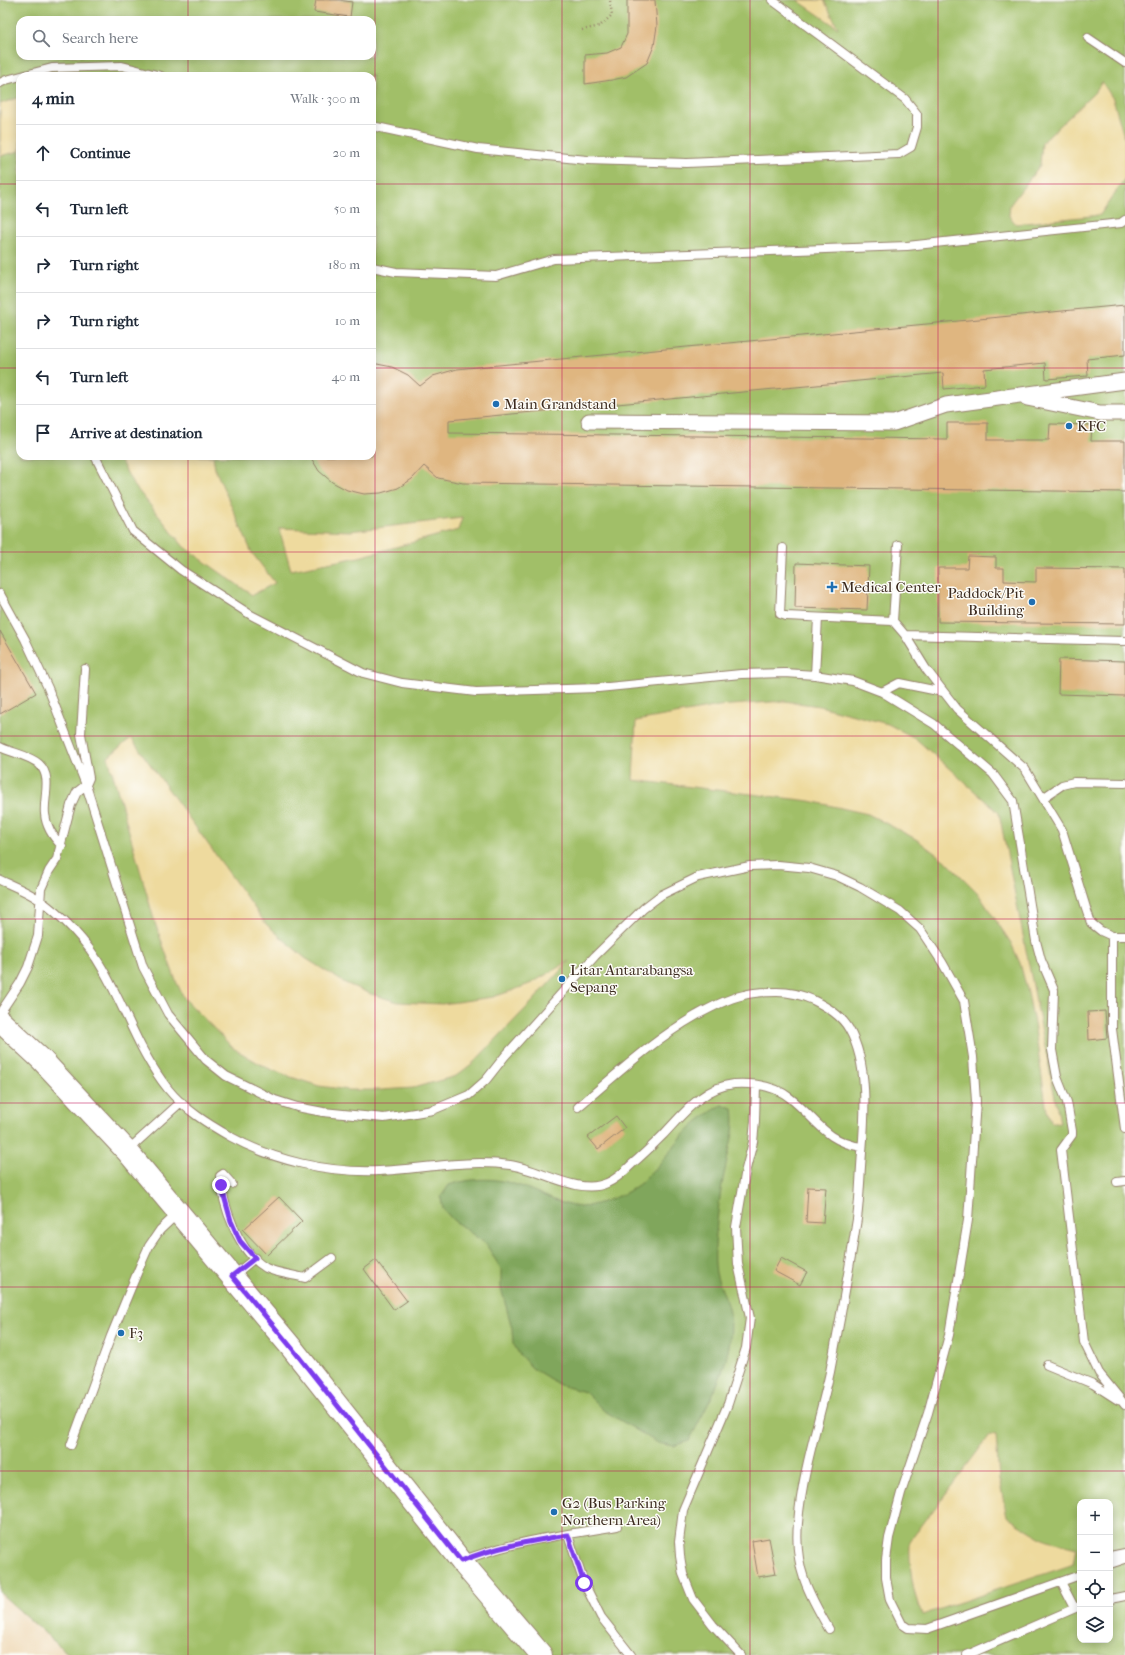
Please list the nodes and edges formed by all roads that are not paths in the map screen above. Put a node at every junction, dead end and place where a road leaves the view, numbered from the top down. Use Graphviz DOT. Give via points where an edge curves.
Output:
graph roads {
  1 [pos="772,0"];
  2 [pos="1088,38"];
  3 [pos="1125,63"];
  4 [pos="37,72"];
  5 [pos="145,72"];
  6 [pos="16,77"];
  7 [pos="0,83"];
  8 [pos="376,127"];
  9 [pos="1125,220"];
  10 [pos="376,268"];
  11 [pos="1125,381"];
  12 [pos="1014,396"];
  13 [pos="1125,413"];
  14 [pos="589,421"];
  15 [pos="97,460"];
  16 [pos="898,545"];
  17 [pos="783,548"];
  18 [pos="0,594"];
  19 [pos="818,618"];
  20 [pos="893,621"];
  21 [pos="905,635"];
  22 [pos="1125,641"];
  23 [pos="85,670"];
  24 [pos="815,675"];
  25 [pos="882,692"];
  26 [pos="943,692"];
  27 [pos="0,747"];
  28 [pos="1125,783"];
  29 [pos="86,785"];
  30 [pos="1043,798"];
  31 [pos="62,846"];
  32 [pos="0,880"];
  33 [pos="40,899"];
  34 [pos="1112,936"];
  35 [pos="1125,936"];
  36 [pos="0,1012"];
  37 [pos="0,1021"];
  38 [pos="756,1085"];
  39 [pos="181,1102"];
  40 [pos="578,1108"];
  41 [pos="1125,1129"];
  42 [pos="862,1147"];
  43 [pos="127,1151"];
  44 [pos="232,1184"];
  45 [pos="178,1212"];
  46 [pos="255,1258"];
  47 [pos="332,1258"];
  48 [pos="232,1276"];
  49 [pos="1047,1365"];
  50 [pos="1123,1404"];
  51 [pos="71,1445"];
  52 [pos="617,1526"];
  53 [pos="568,1535"];
  54 [pos="1125,1553"];
  55 [pos="1113,1555"];
  56 [pos="1125,1559"];
  57 [pos="461,1561"];
  58 [pos="1113,1563"];
  59 [pos="1077,1576"];
  60 [pos="1061,1582"];
  61 [pos="1125,1596"];
  62 [pos="1113,1598"];
  63 [pos="1077,1606"];
  64 [pos="829,1629"];
  65 [pos="541,1655"];
  66 [pos="631,1655"];
  67 [pos="741,1655"];
  68 [pos="967,1655"];
  1 -- 8 [label="lane" via="905,99 917,114 918,127 911,146 899,154 695,163 595,160 478,149"];
  2 -- 3 [label="lane"];
  4 -- 5 [label="lane" via="52,68 122,66"];
  6 -- 7 [label="lane"];
  9 -- 10 [label="lane" via="1121,223 907,246 554,259 496,276 396,272"];
  11 -- 12 [label="street"];
  12 -- 13 [label="street" via="1100,413"];
  12 -- 14 [label="street" via="946,405 894,423"];
  15 -- 24 [label="lane" via="133,531 181,570 251,615 363,672 402,683 476,692 598,688 741,674"];
  16 -- 20 [label="lane"];
  17 -- 19 [label="lane" via="780,614"];
  18 -- 29 [label="lane" via="48,688"];
  19 -- 20 [label="lane"];
  19 -- 24 [label="lane"];
  20 -- 21 [label="lane"];
  21 -- 22 [label="lane"];
  21 -- 26 [label="lane"];
  23 -- 29 [label="lane" via="81,734 89,778"];
  24 -- 25 [label="lane" via="852,681"];
  25 -- 26 [label="lane" via="899,683"];
  25 -- 50 [label="lane" via="934,724 993,774 1013,801 1036,941 1054,990 1052,1050 1072,1130 1072,1135 1061,1150 1084,1342 1099,1373"];
  26 -- 30 [label="lane" via="957,709 1025,768"];
  27 -- 31 [label="lane" via="38,763 45,771 45,816 54,838"];
  28 -- 30 [label="lane" via="1074,782 1062,785"];
  29 -- 31 [label="lane" via="77,792 71,804"];
  29 -- 60 [label="lane" via="143,967 168,1014 206,1060 226,1076 275,1100 323,1112 384,1118 432,1110 469,1095 486,1080 595,956 644,908 661,895 698,878 750,866 809,868 854,884 900,911 920,929 964,1001 973,1057 976,1101 968,1220 949,1335 928,1413 900,1493 889,1538 886,1578 890,1600 902,1624 908,1628 927,1629"];
  30 -- 34 [label="lane" via="1062,830 1092,922 1101,931"];
  31 -- 33 [label="lane" via="58,859 41,889"];
  32 -- 33 [label="lane"];
  33 -- 36 [label="lane" via="38,936 28,967"];
  33 -- 39 [label="lane" via="69,925 97,959 148,1059"];
  34 -- 35 [label="lane"];
  34 -- 41 [label="lane" via="1112,1029"];
  37 -- 43 [label="street" via="42,1060"];
  38 -- 39 [label="lane" via="733,1084 711,1090 687,1109 663,1136 618,1177 600,1186 589,1187 508,1165 457,1164 377,1171 328,1168 300,1163 231,1137"];
  38 -- 42 [label="lane" via="788,1097 826,1132 851,1146"];
  38 -- 67 [label="lane" via="756,1121 736,1227 738,1264 750,1318 746,1348 728,1404 683,1510 679,1542 683,1574 693,1599"];
  39 -- 43 [label="lane"];
  40 -- 42 [label="lane" via="657,1040 716,1005 746,994 784,992 807,997 825,1006 839,1016 849,1029 856,1045 865,1092"];
  42 -- 64 [label="lane" via="857,1217 830,1370 808,1463 798,1524 801,1572 807,1591"];
  43 -- 45 [label="street"];
  44 -- 46 [label="lane" via="223,1174 220,1176 231,1221 240,1241"];
  45 -- 48 [label="street"];
  45 -- 51 [label="lane" via="160,1230 149,1246 111,1336"];
  46 -- 47 [label="lane" via="266,1268 305,1278"];
  46 -- 48 [label="lane"];
  48 -- 57 [label="street"];
  49 -- 50 [label="lane" via="1093,1384"];
  52 -- 53 [label="lane"];
  53 -- 57 [label="lane" via="504,1547"];
  53 -- 66 [label="lane" via="584,1583 601,1617"];
  54 -- 55 [label="lane"];
  56 -- 58 [label="lane"];
  57 -- 65 [label="street"];
  59 -- 60 [label="lane"];
  60 -- 63 [label="lane"];
  61 -- 62 [label="lane"];
  63 -- 68 [label="lane"];
}
